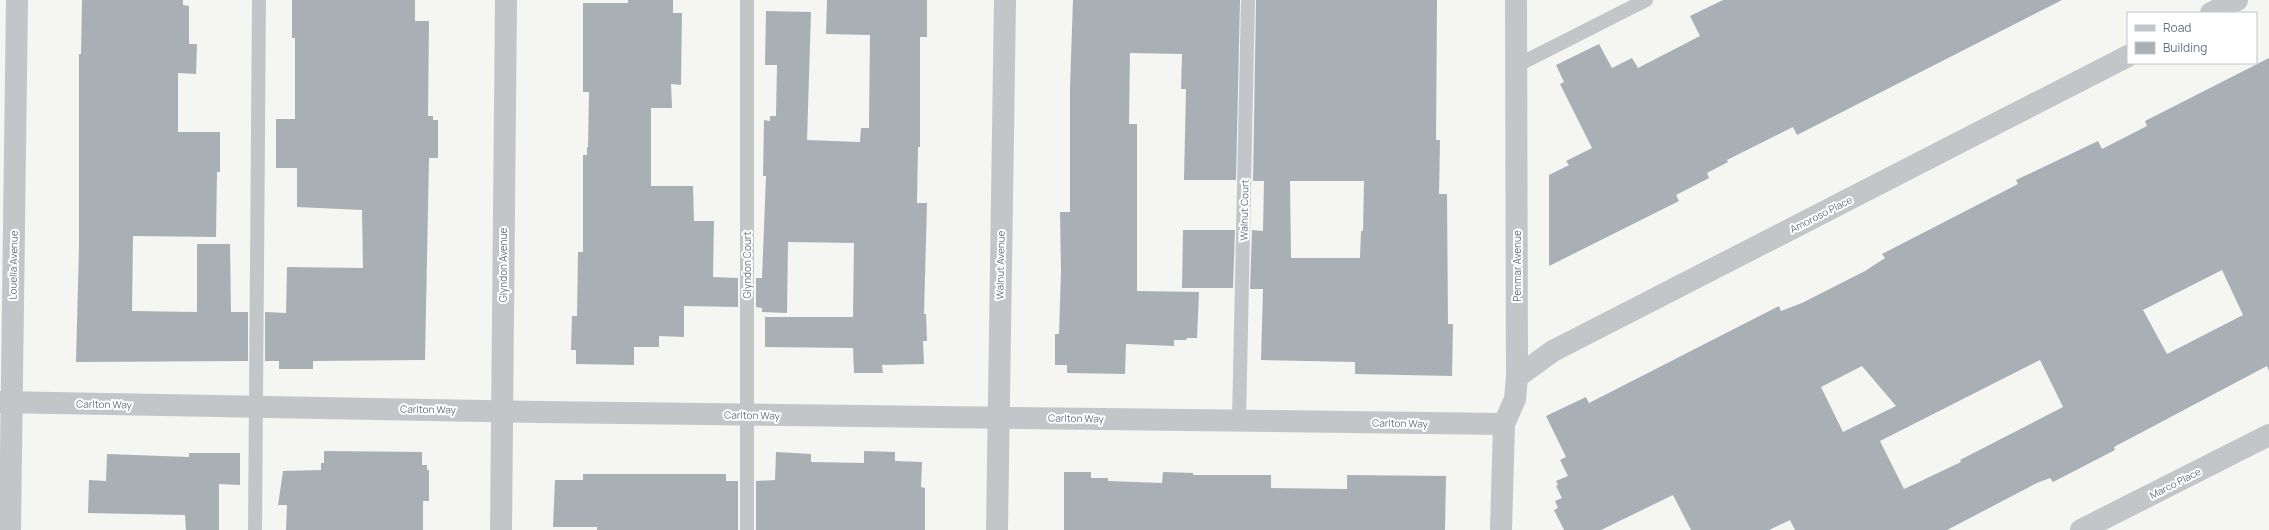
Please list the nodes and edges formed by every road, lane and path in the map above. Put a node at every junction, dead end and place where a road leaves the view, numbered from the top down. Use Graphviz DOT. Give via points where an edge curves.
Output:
graph roads {
  1 [pos="17,0"];
  2 [pos="259,0"];
  3 [pos="506,0"];
  4 [pos="747,0"];
  5 [pos="1005,0"];
  6 [pos="1248,0"];
  7 [pos="1516,0"];
  8 [pos="1646,0"];
  9 [pos="2237,0"];
  10 [pos="2214,12"];
  11 [pos="2127,57"];
  12 [pos="1516,66"];
  13 [pos="1517,377"];
  14 [pos="6,402"];
  15 [pos="255,407"];
  16 [pos="502,411"];
  17 [pos="747,415"];
  18 [pos="998,417"];
  19 [pos="1240,420"];
  20 [pos="1504,424"];
  21 [pos="2269,435"];
  22 [pos="10,530"];
  23 [pos="255,530"];
  24 [pos="501,530"];
  25 [pos="747,530"];
  26 [pos="997,530"];
  27 [pos="1501,530"];
  28 [pos="2081,530"];
  1 -- 14 [label="street, Louella Avenue"];
  2 -- 15 [label="lane"];
  3 -- 16 [label="street, Glyndon Avenue"];
  4 -- 17 [label="lane, Glyndon Court"];
  5 -- 18 [label="street, Walnut Avenue"];
  6 -- 19 [label="lane, Walnut Court"];
  7 -- 12 [label="street, Penmar Avenue"];
  8 -- 12 [label="lane"];
  9 -- 10 [label="street"];
  11 -- 13 [label="street, Amoroso Place" via="1553,351"];
  12 -- 13 [label="street, Penmar Avenue"];
  13 -- 20 [label="street, Penmar Avenue" via="1515,399"];
  14 -- 15 [label="street, Carlton Way"];
  14 -- 22 [label="street, Louella Avenue"];
  15 -- 16 [label="street, Carlton Way"];
  15 -- 23 [label="lane"];
  16 -- 17 [label="street, Carlton Way"];
  16 -- 24 [label="street, Glyndon Avenue"];
  17 -- 18 [label="street, Carlton Way"];
  17 -- 25 [label="lane, Glyndon Court"];
  18 -- 19 [label="street, Carlton Way"];
  18 -- 26 [label="street, Walnut Avenue"];
  19 -- 20 [label="street, Carlton Way"];
  20 -- 27 [label="street, Penmar Avenue"];
  21 -- 28 [label="street, Marco Place"];
}
